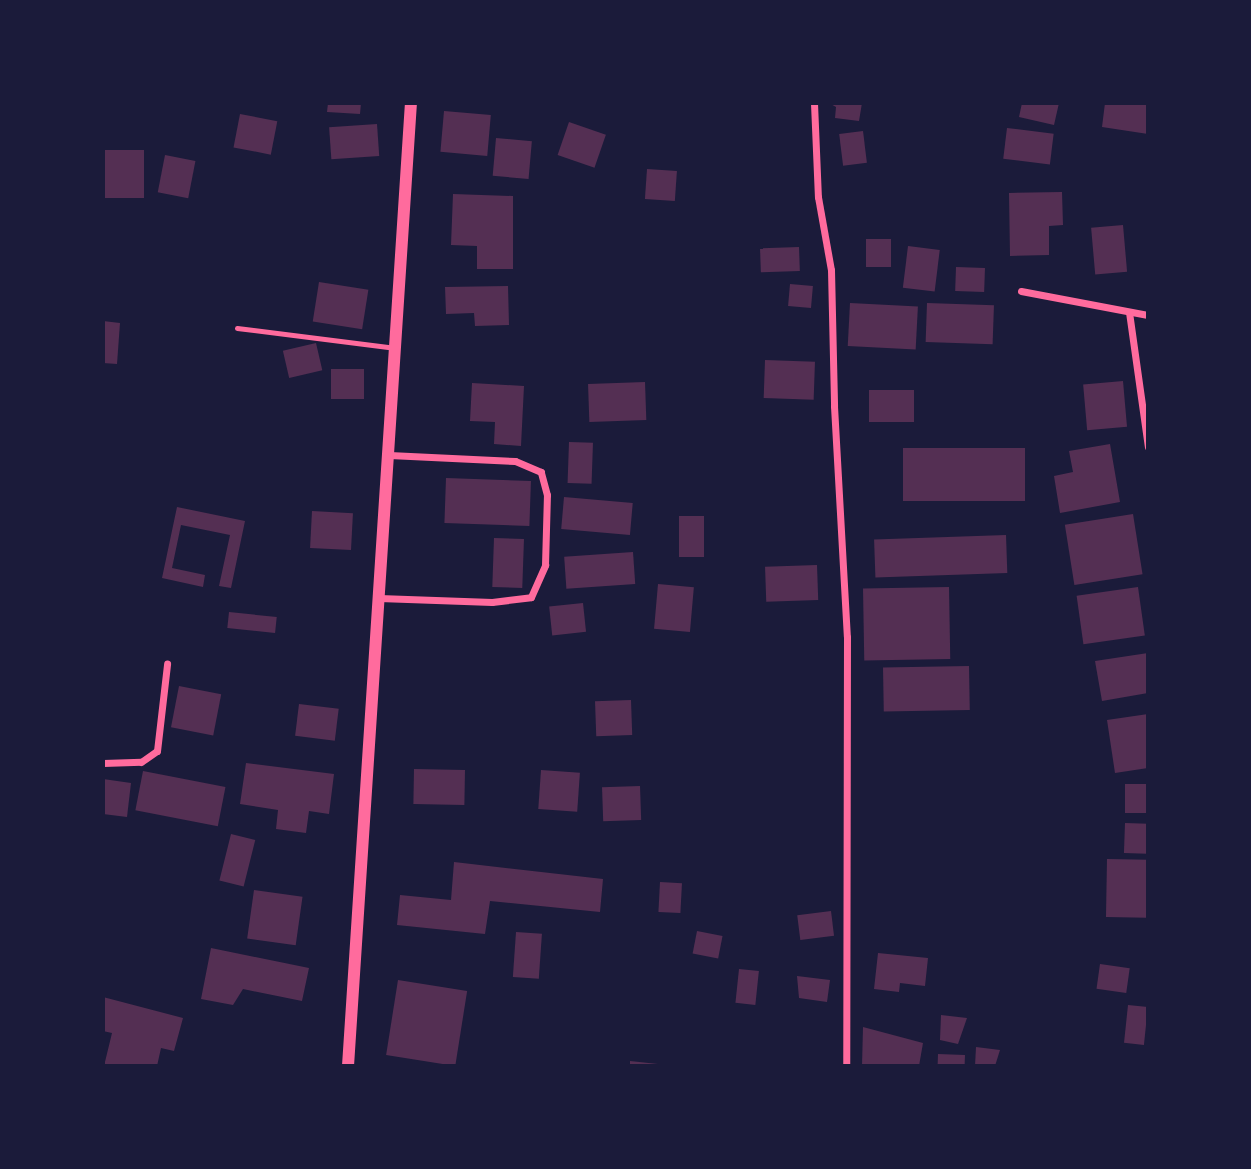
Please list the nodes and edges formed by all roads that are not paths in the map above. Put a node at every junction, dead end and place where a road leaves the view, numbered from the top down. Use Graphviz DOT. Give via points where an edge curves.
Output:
graph roads {
  1 [pos="411,103"];
  2 [pos="814,103"];
  3 [pos="1021,291"];
  4 [pos="1129,312"];
  5 [pos="1148,315"];
  6 [pos="237,328"];
  7 [pos="396,348"];
  8 [pos="1148,446"];
  9 [pos="389,455"];
  10 [pos="379,598"];
  11 [pos="167,664"];
  12 [pos="103,763"];
  13 [pos="348,1066"];
  14 [pos="846,1066"];
  1 -- 7 [label="street"];
  2 -- 14 [label="street" via="814,162 831,270 847,637"];
  3 -- 4 [label="street"];
  4 -- 5 [label="street"];
  4 -- 8 [label="street"];
  6 -- 7 [label="lane"];
  7 -- 9 [label="street"];
  9 -- 10 [label="street"];
  9 -- 10 [label="street" via="514,461 541,472 547,495 545,565 531,597 492,602"];
  10 -- 13 [label="street"];
  11 -- 12 [label="street" via="157,751 141,762"];
}
